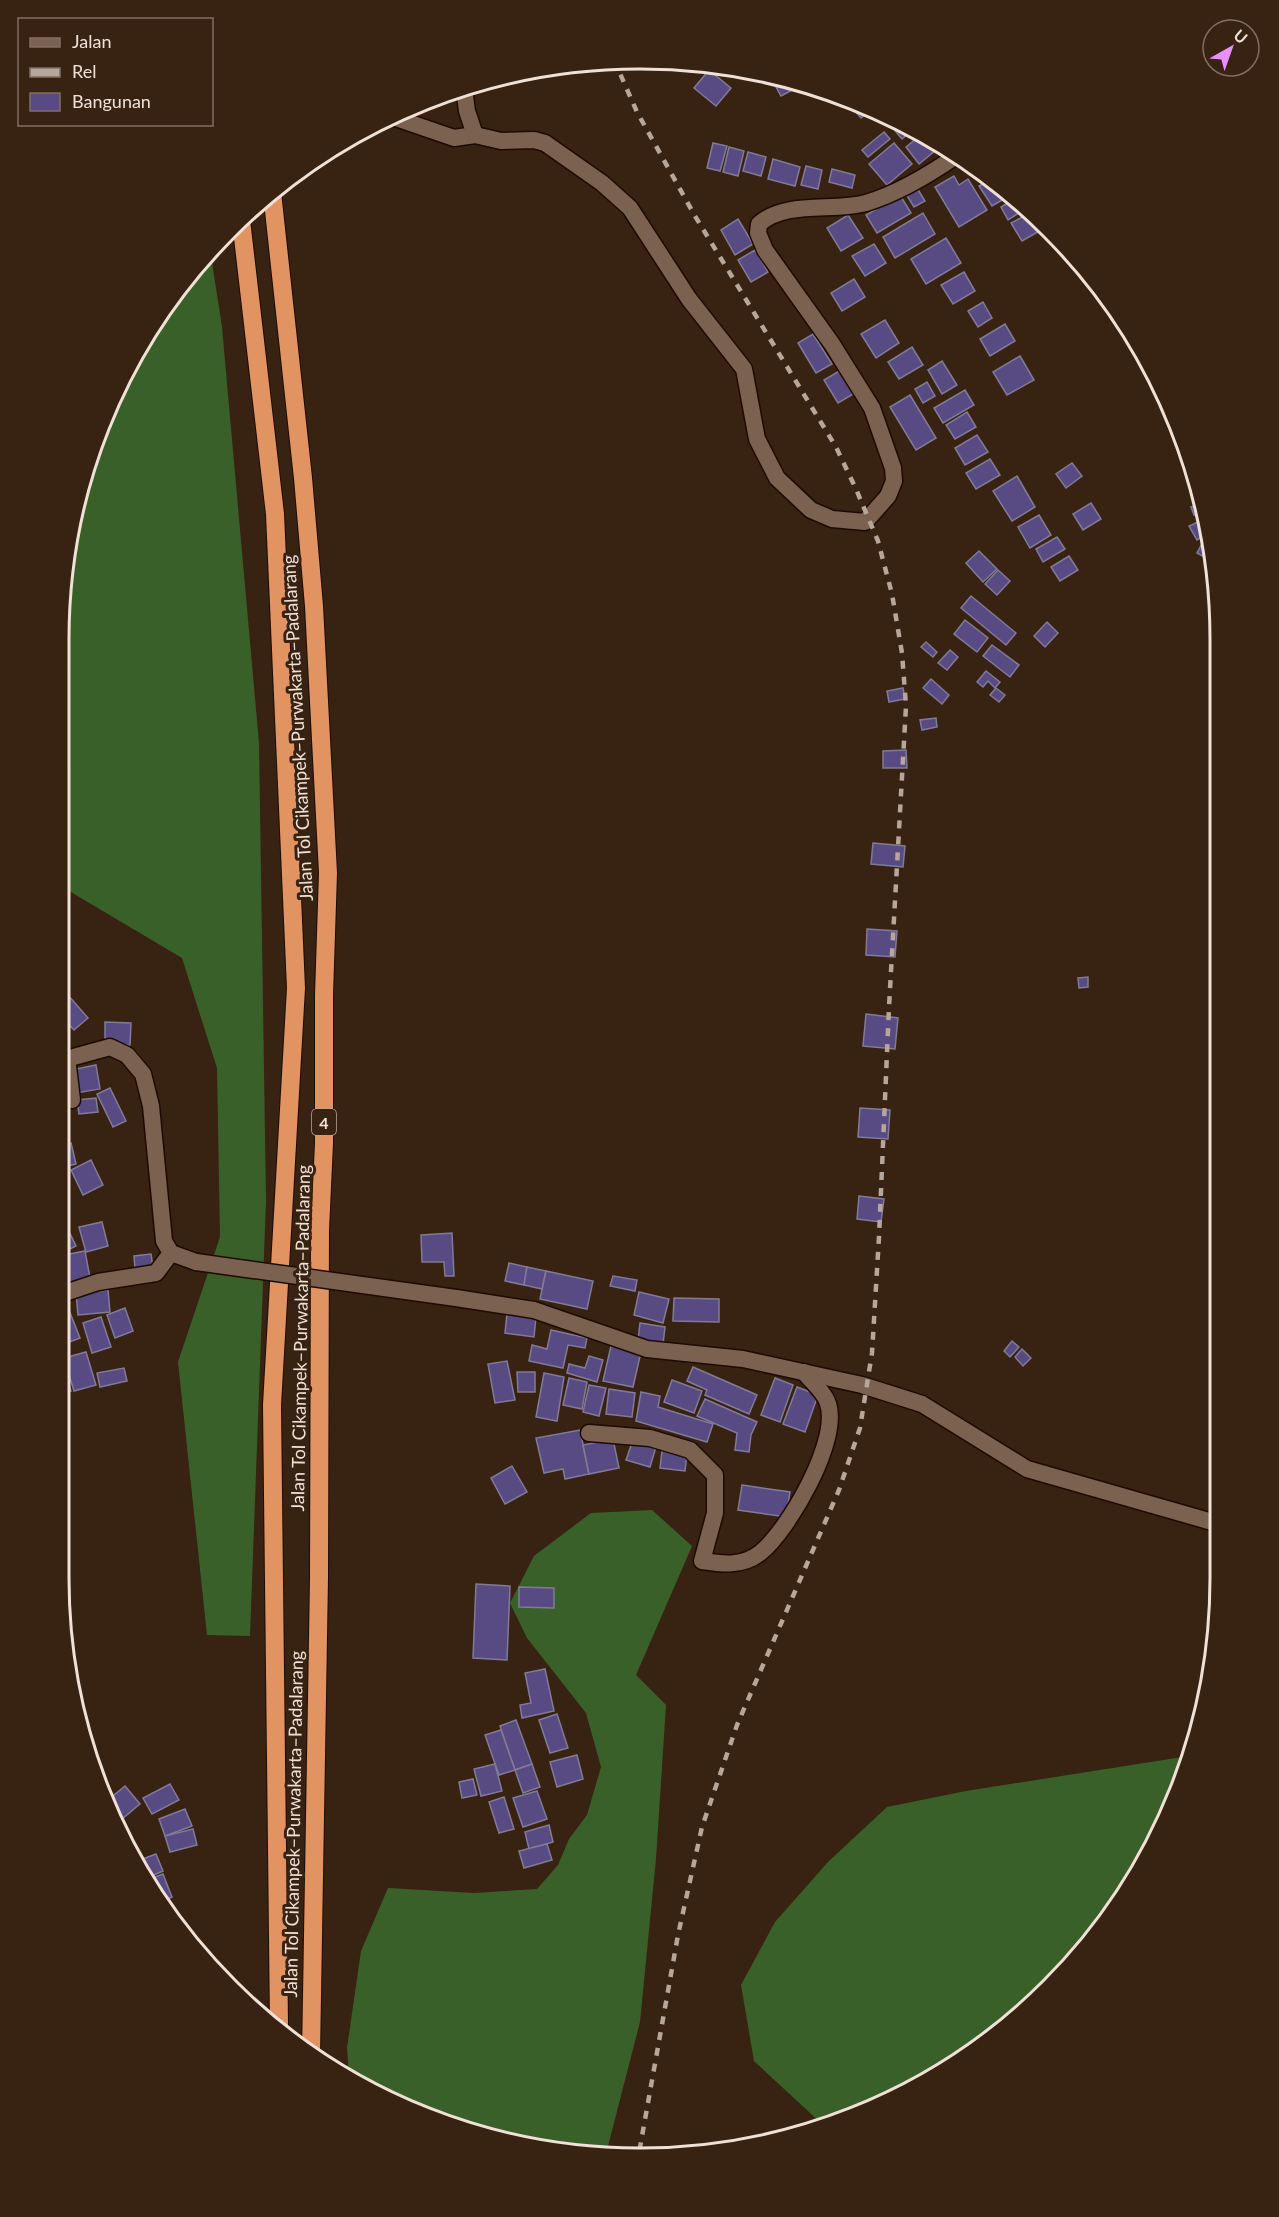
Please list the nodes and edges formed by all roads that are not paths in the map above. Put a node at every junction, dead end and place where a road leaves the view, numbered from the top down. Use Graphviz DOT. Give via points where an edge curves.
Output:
graph roads {
  1 [pos="465,96"];
  2 [pos="403,120"];
  3 [pos="475,135"];
  4 [pos="949,160"];
  5 [pos="273,203"];
  6 [pos="242,230"];
  7 [pos="69,1057"];
  8 [pos="69,1086"];
  9 [pos="72,1100"];
  10 [pos="171,1252"];
  11 [pos="69,1292"];
  12 [pos="804,1372"];
  13 [pos="589,1433"];
  14 [pos="1210,1521"];
  15 [pos="279,2019"];
  16 [pos="311,2044"];
  1 -- 3 [label="street"];
  2 -- 3 [label="street" via="454,138"];
  3 -- 4 [label="street" via="501,141 545,143 630,208 689,299 744,369 758,439 777,478 811,510 844,522 870,520 888,496 894,481 893,468 872,408 765,250 759,224 776,214 866,203"];
  5 -- 16 [label="highway, Jalan Tol Cikampek–Purwakarta–Padalarang / 4" via="314,606 328,873"];
  6 -- 15 [label="highway, Jalan Tol Cikampek–Purwakarta–Padalarang / 4" via="275,514 296,988 273,1405"];
  7 -- 10 [label="street" via="110,1047 127,1054 143,1074 151,1106 161,1228"];
  8 -- 9 [label="street"];
  10 -- 11 [label="street" via="156,1273 98,1282"];
  10 -- 12 [label="street, bridge" via="196,1262 534,1311 647,1349 743,1359"];
  12 -- 13 [label="street" via="827,1401 830,1424 823,1452 790,1519 759,1554 732,1565 702,1561 715,1513 715,1475 690,1449 650,1438"];
  12 -- 14 [label="street" via="862,1384 922,1404 1027,1469"];
}
